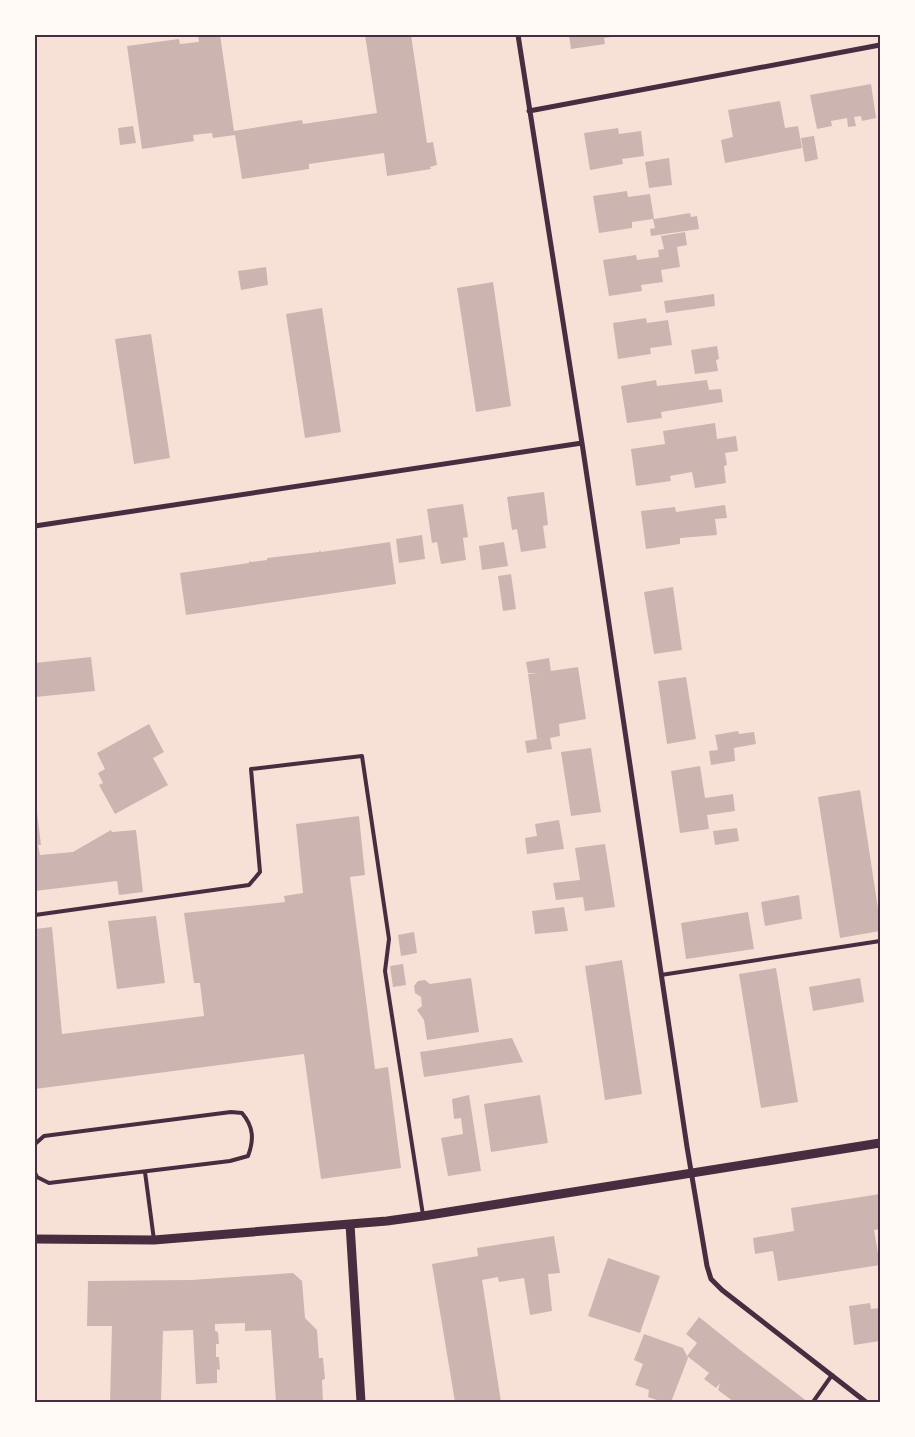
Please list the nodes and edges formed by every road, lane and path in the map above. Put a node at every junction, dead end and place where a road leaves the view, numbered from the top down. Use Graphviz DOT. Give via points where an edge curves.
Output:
graph roads {
  1 [pos="518,35"];
  2 [pos="880,45"];
  3 [pos="529,111"];
  4 [pos="582,443"];
  5 [pos="35,526"];
  6 [pos="35,916"];
  7 [pos="880,941"];
  8 [pos="661,976"];
  9 [pos="880,1142"];
  10 [pos="35,1144"];
  11 [pos="145,1172"];
  12 [pos="35,1173"];
  13 [pos="692,1174"];
  14 [pos="423,1216"];
  15 [pos="350,1224"];
  16 [pos="35,1239"];
  17 [pos="154,1240"];
  18 [pos="832,1375"];
  19 [pos="361,1402"];
  20 [pos="813,1402"];
  21 [pos="866,1402"];
  1 -- 3 [label="street"];
  2 -- 3 [label="street"];
  3 -- 4 [label="street"];
  4 -- 5 [label="street"];
  4 -- 8 [label="street"];
  6 -- 14 [label="lane" via="249,885 260,872 251,769 362,756 389,940 385,972"];
  7 -- 8 [label="lane"];
  8 -- 13 [label="street"];
  9 -- 13 [label="street"];
  10 -- 11 [label="lane" via="44,1136 231,1112 242,1114 248,1121 253,1135 248,1156"];
  11 -- 12 [label="lane" via="49,1183"];
  11 -- 17 [label="lane"];
  13 -- 14 [label="street"];
  13 -- 18 [label="street" via="711,1279"];
  14 -- 15 [label="street"];
  15 -- 17 [label="street"];
  15 -- 19 [label="street"];
  16 -- 17 [label="street"];
  18 -- 20 [label="lane"];
  18 -- 21 [label="street"];
}
